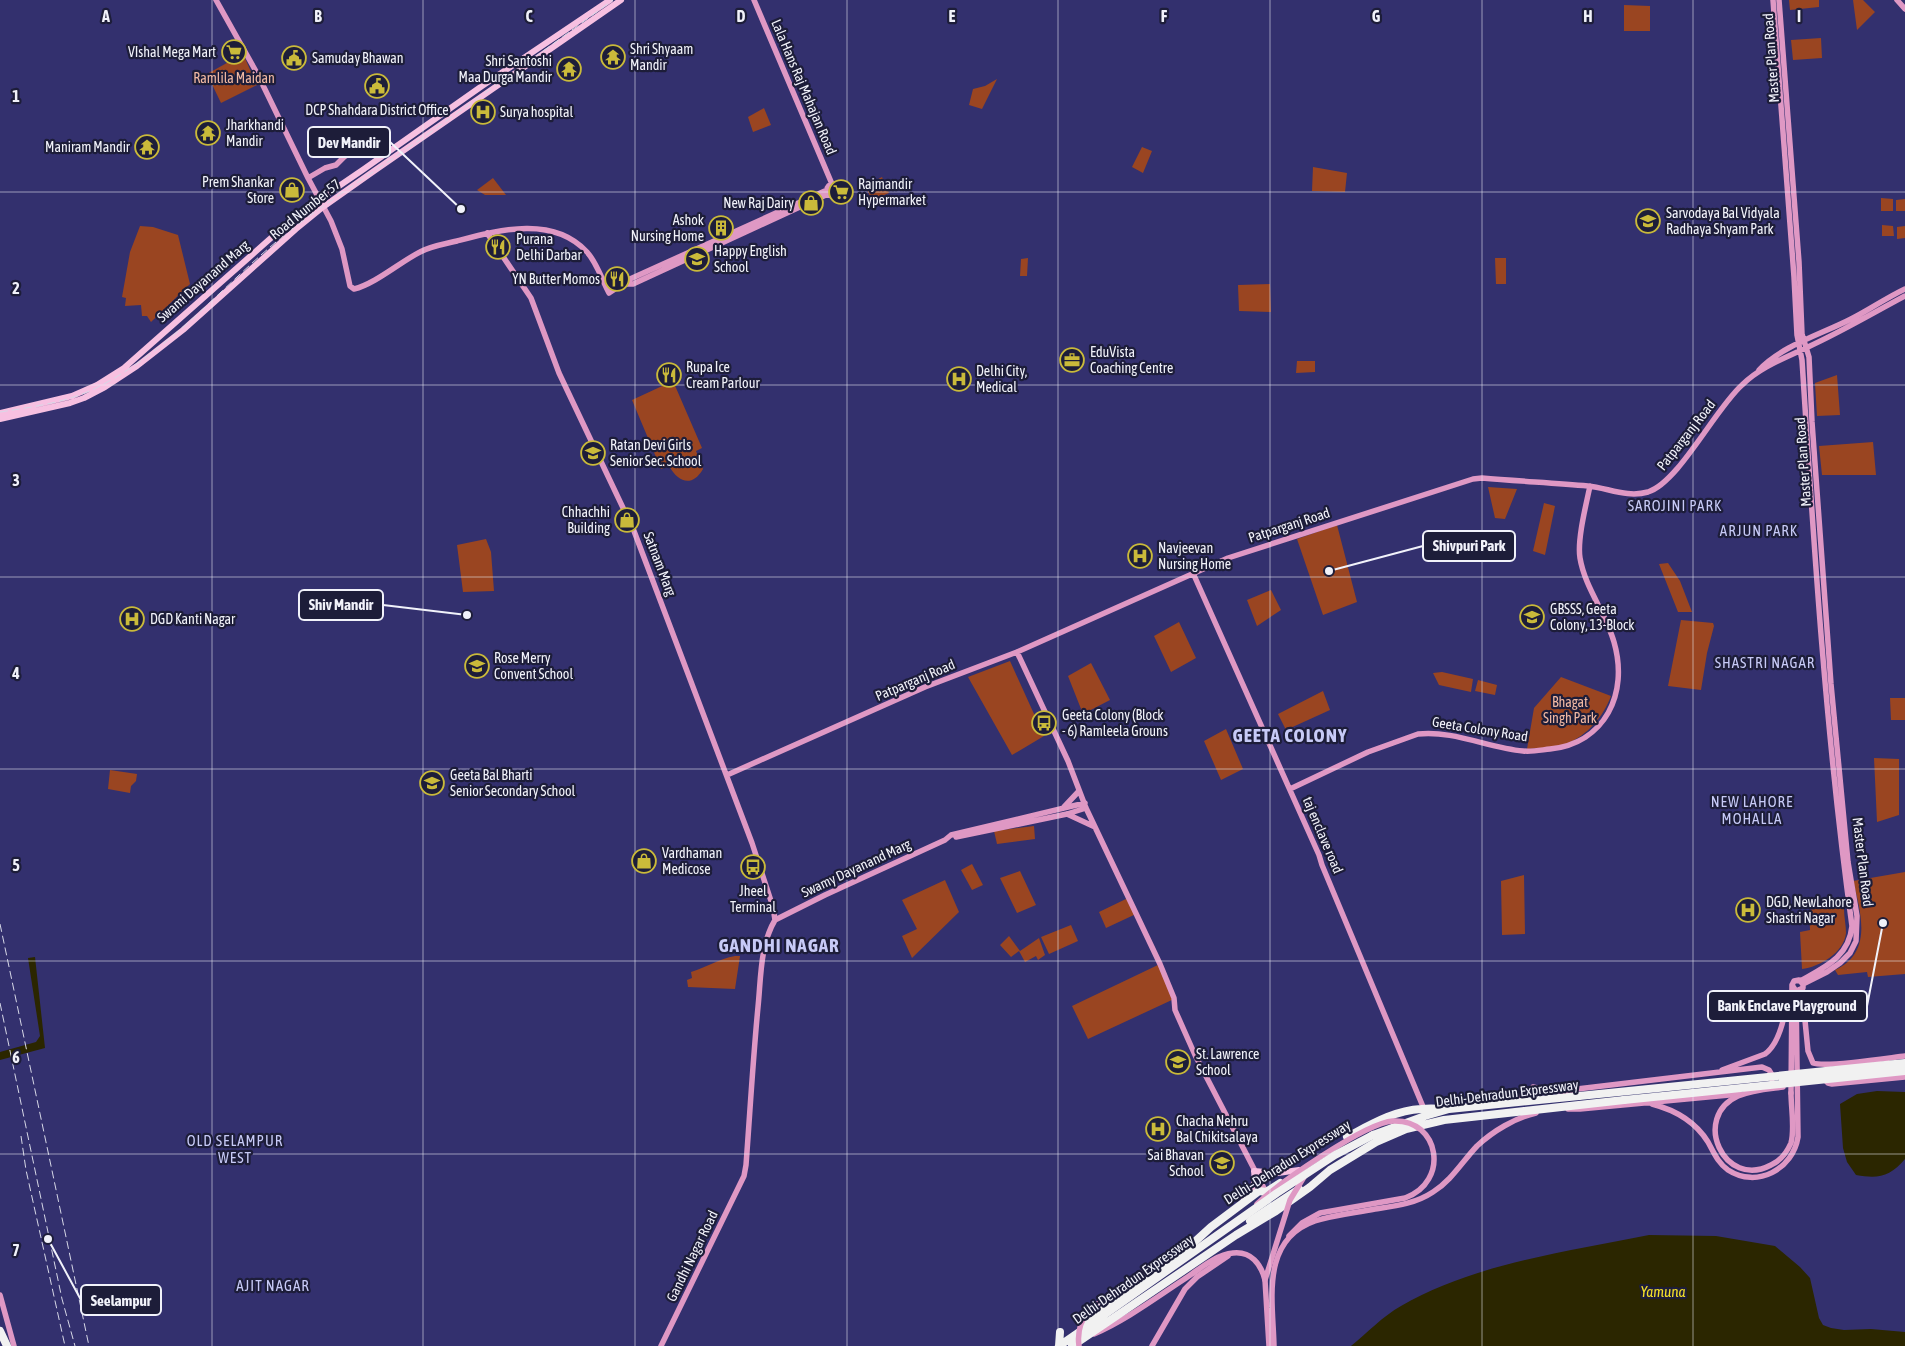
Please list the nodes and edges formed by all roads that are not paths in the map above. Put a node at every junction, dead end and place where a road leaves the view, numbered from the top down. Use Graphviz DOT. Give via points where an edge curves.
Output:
graph roads {
  1 [pos="216,0"];
  2 [pos="610,0"];
  3 [pos="621,0"];
  4 [pos="754,0"];
  5 [pos="1773,0"];
  6 [pos="1779,0"];
  7 [pos="1897,0"];
  8 [pos="1905,9"];
  9 [pos="369,142"];
  10 [pos="308,178"];
  11 [pos="832,184"];
  12 [pos="827,192"];
  13 [pos="319,199"];
  14 [pos="324,207"];
  15 [pos="487,233"];
  16 [pos="1905,289"];
  17 [pos="1905,296"];
  18 [pos="1802,342"];
  19 [pos="1807,348"];
  20 [pos="1800,351"];
  21 [pos="1754,375"];
  22 [pos="0,413"];
  23 [pos="0,419"];
  24 [pos="1590,486"];
  25 [pos="1193,573"];
  26 [pos="1017,652"];
  27 [pos="727,775"];
  28 [pos="1290,789"];
  29 [pos="1079,791"];
  30 [pos="1086,806"];
  31 [pos="1064,807"];
  32 [pos="1067,814"];
  33 [pos="1096,827"];
  34 [pos="947,838"];
  35 [pos="775,920"];
  36 [pos="1800,986"];
  37 [pos="1791,998"];
  38 [pos="1905,1056"];
  39 [pos="1905,1063"];
  40 [pos="1820,1065"];
  41 [pos="1905,1071"];
  42 [pos="1710,1074"];
  43 [pos="1905,1077"];
  44 [pos="1820,1080"];
  45 [pos="1578,1093"];
  46 [pos="1794,1093"];
  47 [pos="1506,1103"];
  48 [pos="1648,1103"];
  49 [pos="1553,1108"];
  50 [pos="1424,1109"];
  51 [pos="1449,1109"];
  52 [pos="1299,1170"];
  53 [pos="1254,1171"];
  54 [pos="1309,1173"];
  55 [pos="1266,1192"];
  56 [pos="1275,1208"];
  57 [pos="1230,1212"];
  58 [pos="1233,1224"];
  59 [pos="1211,1228"];
  60 [pos="1289,1236"];
  61 [pos="1232,1253"];
  62 [pos="1265,1280"];
  63 [pos="0,1295"];
  64 [pos="1086,1327"];
  65 [pos="0,1331"];
  66 [pos="1060,1332"];
  67 [pos="1080,1343"];
  68 [pos="7,1346"];
  69 [pos="14,1346"];
  70 [pos="661,1346"];
  71 [pos="1060,1346"];
  72 [pos="1072,1346"];
  73 [pos="1152,1346"];
  74 [pos="1268,1346"];
  75 [pos="1274,1346"];
  1 -- 10 [label="street" via="258,75"];
  2 -- 13 [label="main road, Swami Dayanand Marg"];
  3 -- 14 [label="main road, Road Number 57"];
  4 -- 11 [label="street, Lala Hans Raj Mahajan Road"];
  5 -- 18 [label="street, Master Plan Road" via="1797,335"];
  6 -- 18 [label="street, Master Plan Road"];
  7 -- 8 [label="street"];
  9 -- 10 [label="street" via="336,165"];
  10 -- 13 [label="street"];
  11 -- 12 [label="street" via="828,185"];
  11 -- 12 [label="street" via="838,186 839,191 835,196"];
  12 -- 15 [label="street" via="630,279 608,293 587,252 574,241 535,228"];
  13 -- 14 [label="street"];
  13 -- 22 [label="main road, Swami Dayanand Marg" via="124,368 72,396"];
  14 -- 15 [label="street" via="338,237 350,286 354,289 422,251"];
  14 -- 23 [label="main road, Road Number 57" via="183,330 105,387 70,403"];
  15 -- 27 [label="street, Satnam Marg" via="531,298 559,373 634,530"];
  16 -- 18 [label="street, Patparganj Road"];
  17 -- 19 [label="street, Patparganj Road"];
  18 -- 19 [label="street, Master Plan Road"];
  18 -- 20 [label="street, Master Plan Road"];
  18 -- 21 [label="street, Patparganj Road" via="1767,362"];
  19 -- 20 [label="street, Patparganj Road"];
  19 -- 36 [label="street, Master Plan Road" via="1831,684 1857,916 1856,941 1850,953 1834,967"];
  20 -- 21 [label="street, Patparganj Road"];
  20 -- 36 [label="street, Master Plan Road" via="1830,752 1844,888 1852,926 1849,942 1840,955"];
  21 -- 24 [label="street, Patparganj Road" via="1740,386 1673,474 1654,490 1632,495"];
  24 -- 25 [label="street, Patparganj Road" via="1473,479 1299,534"];
  24 -- 28 [label="street, Geeta Colony Road" via="1579,555 1586,580 1614,642 1618,676 1615,697 1604,721 1575,744 1523,751 1456,737 1418,734 1368,752"];
  25 -- 26 [label="street, Patparganj Road"];
  25 -- 28 [label="street, taj enclave road"];
  26 -- 27 [label="street, Patparganj Road" via="925,687"];
  26 -- 29 [label="street"];
  27 -- 35 [label="street, Satnam Marg"];
  28 -- 50 [label="street, taj enclave road"];
  29 -- 30 [label="street"];
  29 -- 31 [label="street"];
  30 -- 31 [label="street, Swamy Dayanand Marg"];
  30 -- 32 [label="street, Swamy Dayanand Marg"];
  30 -- 33 [label="street"];
  31 -- 34 [label="street, Swamy Dayanand Marg"];
  32 -- 33 [label="street"];
  32 -- 34 [label="street, Swamy Dayanand Marg"];
  33 -- 53 [label="street" via="1138,913 1174,998 1182,1026"];
  34 -- 35 [label="street, Swamy Dayanand Marg"];
  35 -- 70 [label="street, Gandhi Nagar Road" via="764,950 744,1176"];
  36 -- 37 [label="street" via="1794,981"];
  36 -- 40 [label="street" via="1810,1057 1813,1063"];
  36 -- 46 [label="street"];
  37 -- 42 [label="street" via="1769,1051"];
  37 -- 46 [label="street"];
  38 -- 40 [label="street"];
  39 -- 45 [label="highway, Delhi-Dehradun Expressway, bridge"];
  40 -- 43 [label="street" via="1823,1078 1832,1084"];
  41 -- 44 [label="highway, Delhi-Dehradun Expressway, bridge"];
  42 -- 45 [label="street"];
  42 -- 48 [label="street" via="1764,1067 1771,1071 1773,1077 1769,1085 1751,1093"];
  44 -- 46 [label="street, bridge" via="1750,1093 1730,1101 1719,1116 1715,1129 1718,1147 1726,1159 1738,1167 1752,1170 1766,1168 1782,1157 1792,1136"];
  44 -- 49 [label="highway, Delhi-Dehradun Expressway, bridge"];
  45 -- 47 [label="highway, Delhi-Dehradun Expressway"];
  45 -- 47 [label="street" via="1533,1087 1530,1094"];
  46 -- 48 [label="street" via="1798,1137 1794,1151 1782,1167 1760,1177 1740,1176 1727,1169 1697,1128 1682,1116"];
  47 -- 51 [label="highway, Delhi-Dehradun Expressway"];
  48 -- 49 [label="street"];
  49 -- 56 [label="highway, Delhi-Dehradun Expressway" via="1444,1120 1406,1129 1376,1142"];
  49 -- 60 [label="street, bridge" via="1511,1122 1492,1134 1450,1178 1426,1196 1406,1204 1321,1219"];
  50 -- 51 [label="highway, Delhi–Dehradun Expressway"];
  50 -- 52 [label="highway, Delhi–Dehradun Expressway" via="1394,1115 1370,1125"];
  51 -- 54 [label="highway, Delhi-Dehradun Expressway, bridge" via="1373,1136 1335,1155"];
  52 -- 53 [label="main road" via="1278,1174"];
  52 -- 55 [label="highway, Delhi–Dehradun Expressway"];
  53 -- 55 [label="street"];
  53 -- 57 [label="main road" via="1252,1190"];
  54 -- 58 [label="highway, Delhi-Dehradun Expressway, bridge"];
  54 -- 62 [label="street, bridge" via="1290,1200"];
  55 -- 56 [label="street"];
  55 -- 57 [label="highway, Delhi–Dehradun Expressway" via="1259,1191"];
  56 -- 67 [label="highway, Delhi-Dehradun Expressway"];
  57 -- 59 [label="highway, Delhi–Dehradun Expressway"];
  58 -- 60 [label="street, bridge" via="1265,1196 1367,1130 1387,1122 1399,1122 1416,1127 1427,1137 1433,1150 1434,1164 1430,1178 1419,1192 1405,1198 1320,1213 1302,1223"];
  58 -- 64 [label="highway, Delhi-Dehradun Expressway, bridge"];
  59 -- 64 [label="highway, Delhi–Dehradun Expressway" via="1097,1311"];
  59 -- 67 [label="street, bridge" via="1089,1310 1080,1325"];
  60 -- 75 [label="street" via="1279,1253 1272,1279"];
  61 -- 62 [label="street" via="1253,1258 1262,1269"];
  61 -- 67 [label="street" via="1219,1256 1111,1327"];
  61 -- 73 [label="street" via="1188,1286"];
  62 -- 74 [label="street"];
  63 -- 69 [label="street"];
  64 -- 71 [label="highway, Delhi-Dehradun Expressway"];
  65 -- 68 [label="highway"];
  66 -- 71 [label="highway"];
  67 -- 72 [label="highway, Delhi-Dehradun Expressway"];
}
